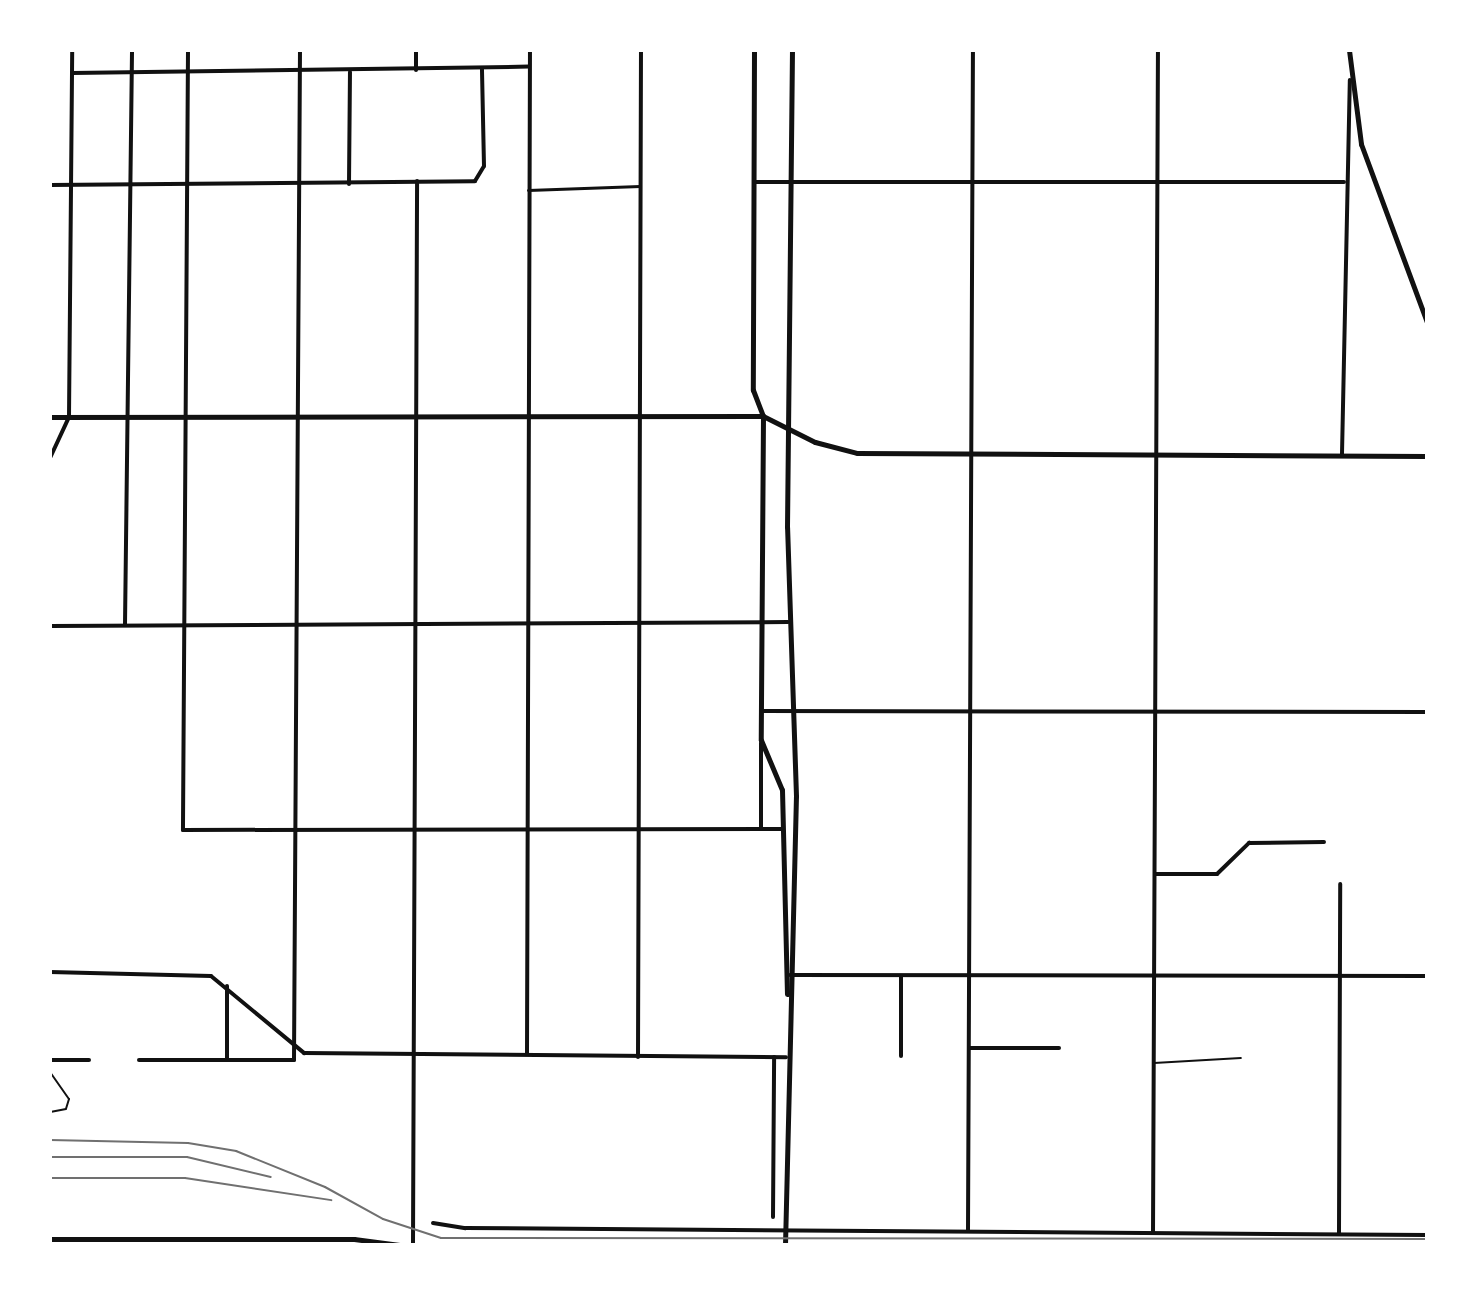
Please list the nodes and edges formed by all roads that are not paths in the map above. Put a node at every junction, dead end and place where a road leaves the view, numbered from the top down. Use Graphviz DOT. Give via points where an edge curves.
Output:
graph roads {
  1 [pos="72,50"];
  2 [pos="132,50"];
  3 [pos="188,50"];
  4 [pos="300,50"];
  5 [pos="416,50"];
  6 [pos="530,50"];
  7 [pos="641,50"];
  8 [pos="754,50"];
  9 [pos="792,50"];
  10 [pos="973,50"];
  11 [pos="1158,50"];
  12 [pos="1349,50"];
  13 [pos="530,67"];
  14 [pos="482,68"];
  15 [pos="416,70"];
  16 [pos="300,72"];
  17 [pos="350,72"];
  18 [pos="72,73"];
  19 [pos="131,73"];
  20 [pos="188,73"];
  21 [pos="1350,80"];
  22 [pos="417,181"];
  23 [pos="973,181"];
  24 [pos="1158,181"];
  25 [pos="754,182"];
  26 [pos="792,182"];
  27 [pos="1344,182"];
  28 [pos="131,184"];
  29 [pos="349,184"];
  30 [pos="50,185"];
  31 [pos="71,185"];
  32 [pos="187,185"];
  33 [pos="299,185"];
  34 [pos="640,186"];
  35 [pos="528,190"];
  36 [pos="1427,322"];
  37 [pos="763,416"];
  38 [pos="50,417"];
  39 [pos="69,417"];
  40 [pos="416,417"];
  41 [pos="640,417"];
  42 [pos="530,418"];
  43 [pos="129,419"];
  44 [pos="185,419"];
  45 [pos="296,419"];
  46 [pos="787,432"];
  47 [pos="970,453"];
  48 [pos="1157,453"];
  49 [pos="1342,454"];
  50 [pos="1427,456"];
  51 [pos="50,458"];
  52 [pos="763,622"];
  53 [pos="788,622"];
  54 [pos="183,623"];
  55 [pos="297,623"];
  56 [pos="641,623"];
  57 [pos="413,624"];
  58 [pos="529,624"];
  59 [pos="125,625"];
  60 [pos="50,626"];
  61 [pos="971,710"];
  62 [pos="762,711"];
  63 [pos="789,711"];
  64 [pos="1156,712"];
  65 [pos="1427,712"];
  66 [pos="761,740"];
  67 [pos="761,828"];
  68 [pos="638,829"];
  69 [pos="782,829"];
  70 [pos="527,830"];
  71 [pos="412,831"];
  72 [pos="294,832"];
  73 [pos="1324,842"];
  74 [pos="1154,874"];
  75 [pos="1340,884"];
  76 [pos="784,969"];
  77 [pos="50,972"];
  78 [pos="1153,975"];
  79 [pos="793,976"];
  80 [pos="968,976"];
  81 [pos="1340,976"];
  82 [pos="1427,976"];
  83 [pos="901,977"];
  84 [pos="227,986"];
  85 [pos="788,997"];
  86 [pos="969,1048"];
  87 [pos="1059,1048"];
  88 [pos="294,1049"];
  89 [pos="527,1054"];
  90 [pos="411,1055"];
  91 [pos="901,1056"];
  92 [pos="638,1057"];
  93 [pos="774,1057"];
  94 [pos="786,1057"];
  95 [pos="1241,1058"];
  96 [pos="50,1060"];
  97 [pos="89,1060"];
  98 [pos="139,1060"];
  99 [pos="227,1060"];
  100 [pos="1153,1063"];
  101 [pos="50,1072"];
  102 [pos="50,1112"];
  103 [pos="773,1217"];
  104 [pos="433,1223"];
  105 [pos="968,1231"];
  106 [pos="1153,1233"];
  107 [pos="1339,1234"];
  108 [pos="1427,1235"];
  109 [pos="50,1239"];
  110 [pos="228,1242"];
  111 [pos="400,1245"];
  112 [pos="413,1245"];
  113 [pos="785,1245"];
  1 -- 18 [label="street"];
  2 -- 19 [label="street"];
  3 -- 20 [label="street"];
  4 -- 16 [label="street"];
  5 -- 15 [label="street"];
  6 -- 13 [label="street"];
  7 -- 34 [label="street"];
  8 -- 25 [label="street"];
  9 -- 26 [label="street"];
  10 -- 23 [label="street"];
  11 -- 24 [label="street"];
  12 -- 21 [label="street"];
  13 -- 14 [label="street"];
  13 -- 35 [label="street"];
  14 -- 15 [label="street"];
  14 -- 22 [label="street" via="483,171 475,181"];
  15 -- 17 [label="street"];
  16 -- 17 [label="street"];
  16 -- 20 [label="street"];
  16 -- 33 [label="street"];
  17 -- 29 [label="street"];
  18 -- 19 [label="street"];
  18 -- 31 [label="street"];
  19 -- 20 [label="street"];
  19 -- 28 [label="street"];
  20 -- 32 [label="street"];
  21 -- 27 [label="street"];
  21 -- 36 [label="street" via="1364,156"];
  22 -- 29 [label="street"];
  22 -- 40 [label="street"];
  23 -- 24 [label="street"];
  23 -- 26 [label="street"];
  23 -- 47 [label="street"];
  24 -- 27 [label="street"];
  24 -- 48 [label="street"];
  25 -- 26 [label="street"];
  25 -- 37 [label="street" via="753,390"];
  26 -- 46 [label="street"];
  27 -- 49 [label="street"];
  28 -- 31 [label="street"];
  28 -- 32 [label="street"];
  28 -- 43 [label="street"];
  29 -- 33 [label="street"];
  30 -- 31 [label="street"];
  31 -- 39 [label="street"];
  32 -- 33 [label="street"];
  32 -- 44 [label="street"];
  33 -- 45 [label="street"];
  34 -- 35 [label="street"];
  34 -- 41 [label="street"];
  35 -- 42 [label="street"];
  37 -- 41 [label="street"];
  37 -- 46 [label="street"];
  37 -- 52 [label="street"];
  38 -- 39 [label="street"];
  39 -- 43 [label="street"];
  39 -- 51 [label="street"];
  40 -- 42 [label="street"];
  40 -- 45 [label="street"];
  40 -- 57 [label="street"];
  41 -- 42 [label="street"];
  41 -- 56 [label="street"];
  42 -- 58 [label="street"];
  43 -- 44 [label="street"];
  43 -- 59 [label="street"];
  44 -- 45 [label="street"];
  44 -- 54 [label="street"];
  45 -- 55 [label="street"];
  46 -- 47 [label="street" via="841,450"];
  46 -- 53 [label="street"];
  47 -- 48 [label="street"];
  47 -- 61 [label="street"];
  48 -- 49 [label="street"];
  48 -- 64 [label="street"];
  49 -- 50 [label="street"];
  52 -- 53 [label="street"];
  52 -- 56 [label="street"];
  52 -- 62 [label="street"];
  53 -- 63 [label="street"];
  54 -- 55 [label="street"];
  54 -- 59 [label="street"];
  54 -- 72 [label="street" via="180,822 192,832"];
  55 -- 57 [label="street"];
  55 -- 72 [label="street"];
  56 -- 58 [label="street"];
  56 -- 68 [label="street"];
  57 -- 58 [label="street"];
  57 -- 71 [label="street"];
  58 -- 70 [label="street"];
  59 -- 60 [label="street"];
  61 -- 63 [label="street"];
  61 -- 64 [label="street"];
  61 -- 80 [label="street"];
  62 -- 63 [label="street"];
  62 -- 66 [label="street"];
  63 -- 79 [label="street" via="796,796"];
  64 -- 65 [label="street"];
  64 -- 74 [label="street"];
  66 -- 67 [label="street"];
  66 -- 69 [label="street" via="782,790"];
  67 -- 68 [label="street"];
  67 -- 69 [label="street"];
  68 -- 70 [label="street"];
  68 -- 92 [label="street"];
  69 -- 76 [label="street"];
  70 -- 71 [label="street"];
  70 -- 89 [label="street"];
  71 -- 72 [label="street"];
  71 -- 90 [label="street"];
  72 -- 88 [label="street"];
  73 -- 74 [label="street" via="1249,843 1217,874"];
  74 -- 78 [label="street"];
  75 -- 81 [label="street"];
  76 -- 79 [label="street"];
  76 -- 85 [label="street"];
  77 -- 84 [label="street" via="204,975"];
  78 -- 80 [label="street"];
  78 -- 81 [label="street"];
  78 -- 100 [label="street"];
  79 -- 83 [label="street"];
  79 -- 85 [label="street"];
  80 -- 83 [label="street"];
  80 -- 86 [label="street"];
  81 -- 82 [label="street"];
  81 -- 107 [label="street"];
  83 -- 91 [label="street"];
  84 -- 88 [label="street"];
  84 -- 99 [label="street"];
  85 -- 94 [label="street"];
  86 -- 87 [label="street"];
  86 -- 105 [label="street"];
  88 -- 90 [label="street"];
  88 -- 99 [label="street" via="294,1060"];
  89 -- 90 [label="street"];
  89 -- 92 [label="street"];
  90 -- 112 [label="street"];
  92 -- 93 [label="street"];
  93 -- 94 [label="street"];
  93 -- 103 [label="street"];
  94 -- 113 [label="street"];
  95 -- 100 [label="lane"];
  96 -- 97 [label="street"];
  98 -- 99 [label="street"];
  100 -- 106 [label="street"];
  101 -- 102 [label="lane" via="69,1099 66,1109"];
  104 -- 105 [label="street" via="466,1228"];
  105 -- 106 [label="street"];
  106 -- 107 [label="street"];
  107 -- 108 [label="street"];
  109 -- 110 [label="street"];
  110 -- 111 [label="street" via="354,1239"];
}
